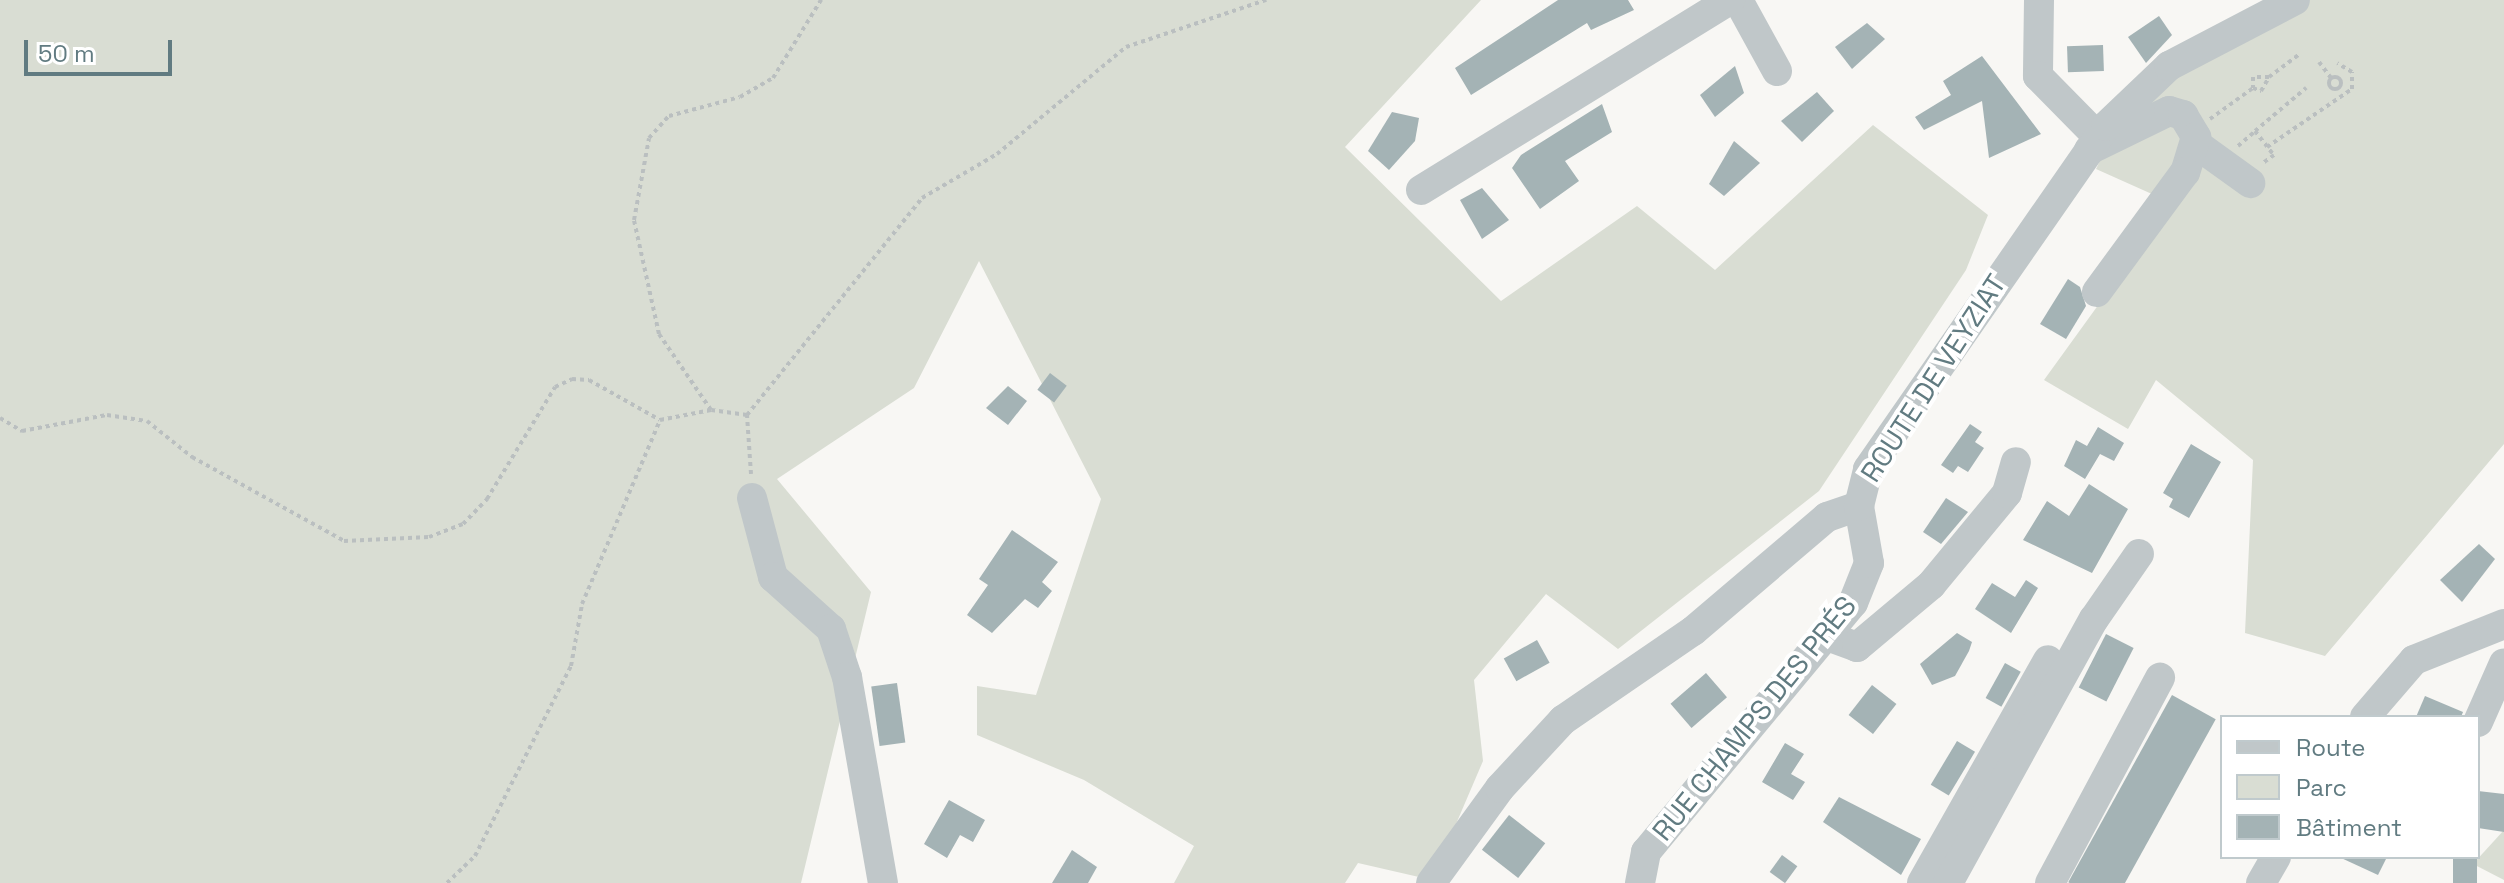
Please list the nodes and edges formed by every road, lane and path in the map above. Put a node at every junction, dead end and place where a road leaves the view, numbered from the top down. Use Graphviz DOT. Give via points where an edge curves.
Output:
graph roads {
  1 [pos="821,0"];
  2 [pos="1266,0"];
  3 [pos="1730,0"];
  4 [pos="1738,0"];
  5 [pos="2039,0"];
  6 [pos="2295,0"];
  7 [pos="2300,54"];
  8 [pos="2319,62"];
  9 [pos="2337,63"];
  10 [pos="1777,71"];
  11 [pos="2247,72"];
  12 [pos="2253,77"];
  13 [pos="2269,77"];
  14 [pos="2253,88"];
  15 [pos="2306,88"];
  16 [pos="2345,96"];
  17 [pos="2255,131"];
  18 [pos="2202,133"];
  19 [pos="2242,141"];
  20 [pos="2094,143"];
  21 [pos="2267,147"];
  22 [pos="2256,174"];
  23 [pos="1421,190"];
  24 [pos="2097,292"];
  25 [pos="711,410"];
  26 [pos="747,415"];
  27 [pos="0,418"];
  28 [pos="660,420"];
  29 [pos="2016,462"];
  30 [pos="752,498"];
  31 [pos="1859,506"];
  32 [pos="2139,554"];
  33 [pos="1827,636"];
  34 [pos="2500,637"];
  35 [pos="2048,660"];
  36 [pos="2504,663"];
  37 [pos="2160,678"];
  38 [pos="2367,715"];
  39 [pos="2480,717"];
  40 [pos="2275,859"];
  41 [pos="447,883"];
  42 [pos="883,883"];
  43 [pos="1431,883"];
  44 [pos="1640,883"];
  45 [pos="1922,883"];
  46 [pos="1948,883"];
  47 [pos="2050,883"];
  48 [pos="2261,883"];
  1 -- 25 [label="path" via="773,78 740,97 669,116 649,138 634,220 649,302 659,334"];
  2 -- 26 [label="path" via="1126,47 997,154 922,198"];
  3 -- 23 [label="street"];
  4 -- 10 [label="street"];
  5 -- 20 [label="street" via="2038,76"];
  6 -- 20 [label="street, ROUTE DE VEYZIAT" via="2169,66"];
  7 -- 13 [label="path"];
  8 -- 16 [label="path" via="2332,79 2330,86"];
  9 -- 16 [label="path" via="2355,78"];
  11 -- 12 [label="path"];
  12 -- 13 [label="path"];
  12 -- 14 [label="path"];
  13 -- 14 [label="path" via="2261,91"];
  14 -- 18 [label="path"];
  15 -- 17 [label="path"];
  16 -- 21 [label="path"];
  17 -- 19 [label="path"];
  17 -- 21 [label="path"];
  18 -- 20 [label="street" via="2183,115 2169,111"];
  18 -- 22 [label="street"];
  18 -- 24 [label="street" via="2185,172"];
  20 -- 31 [label="street, ROUTE DE VEYZIAT" via="1868,469"];
  21 -- 22 [label="path" via="2274,155"];
  25 -- 26 [label="path"];
  25 -- 28 [label="path"];
  26 -- 30 [label="path"];
  27 -- 28 [label="path" via="22,431 107,415 147,421 192,457 344,541 429,537 463,524 487,499 555,387 572,379 589,380"];
  28 -- 41 [label="path" via="582,604 564,680 475,856"];
  29 -- 33 [label="street" via="2007,493 1931,585 1857,647"];
  30 -- 42 [label="street" via="773,577 831,629 847,677"];
  31 -- 33 [label="street, RUE CHAMPS DES PRÉS" via="1869,563 1853,603"];
  31 -- 43 [label="street, ROUTE DE VEYZIAT" via="1827,517 1693,631 1563,720 1500,788"];
  32 -- 46 [label="street" via="2094,619"];
  33 -- 44 [label="street, RUE CHAMPS DES PRÉS" via="1646,852"];
  34 -- 38 [label="street" via="2414,660"];
  35 -- 45 [label="street"];
  36 -- 39 [label="street"];
  37 -- 47 [label="street"];
  40 -- 48 [label="street"];
}
